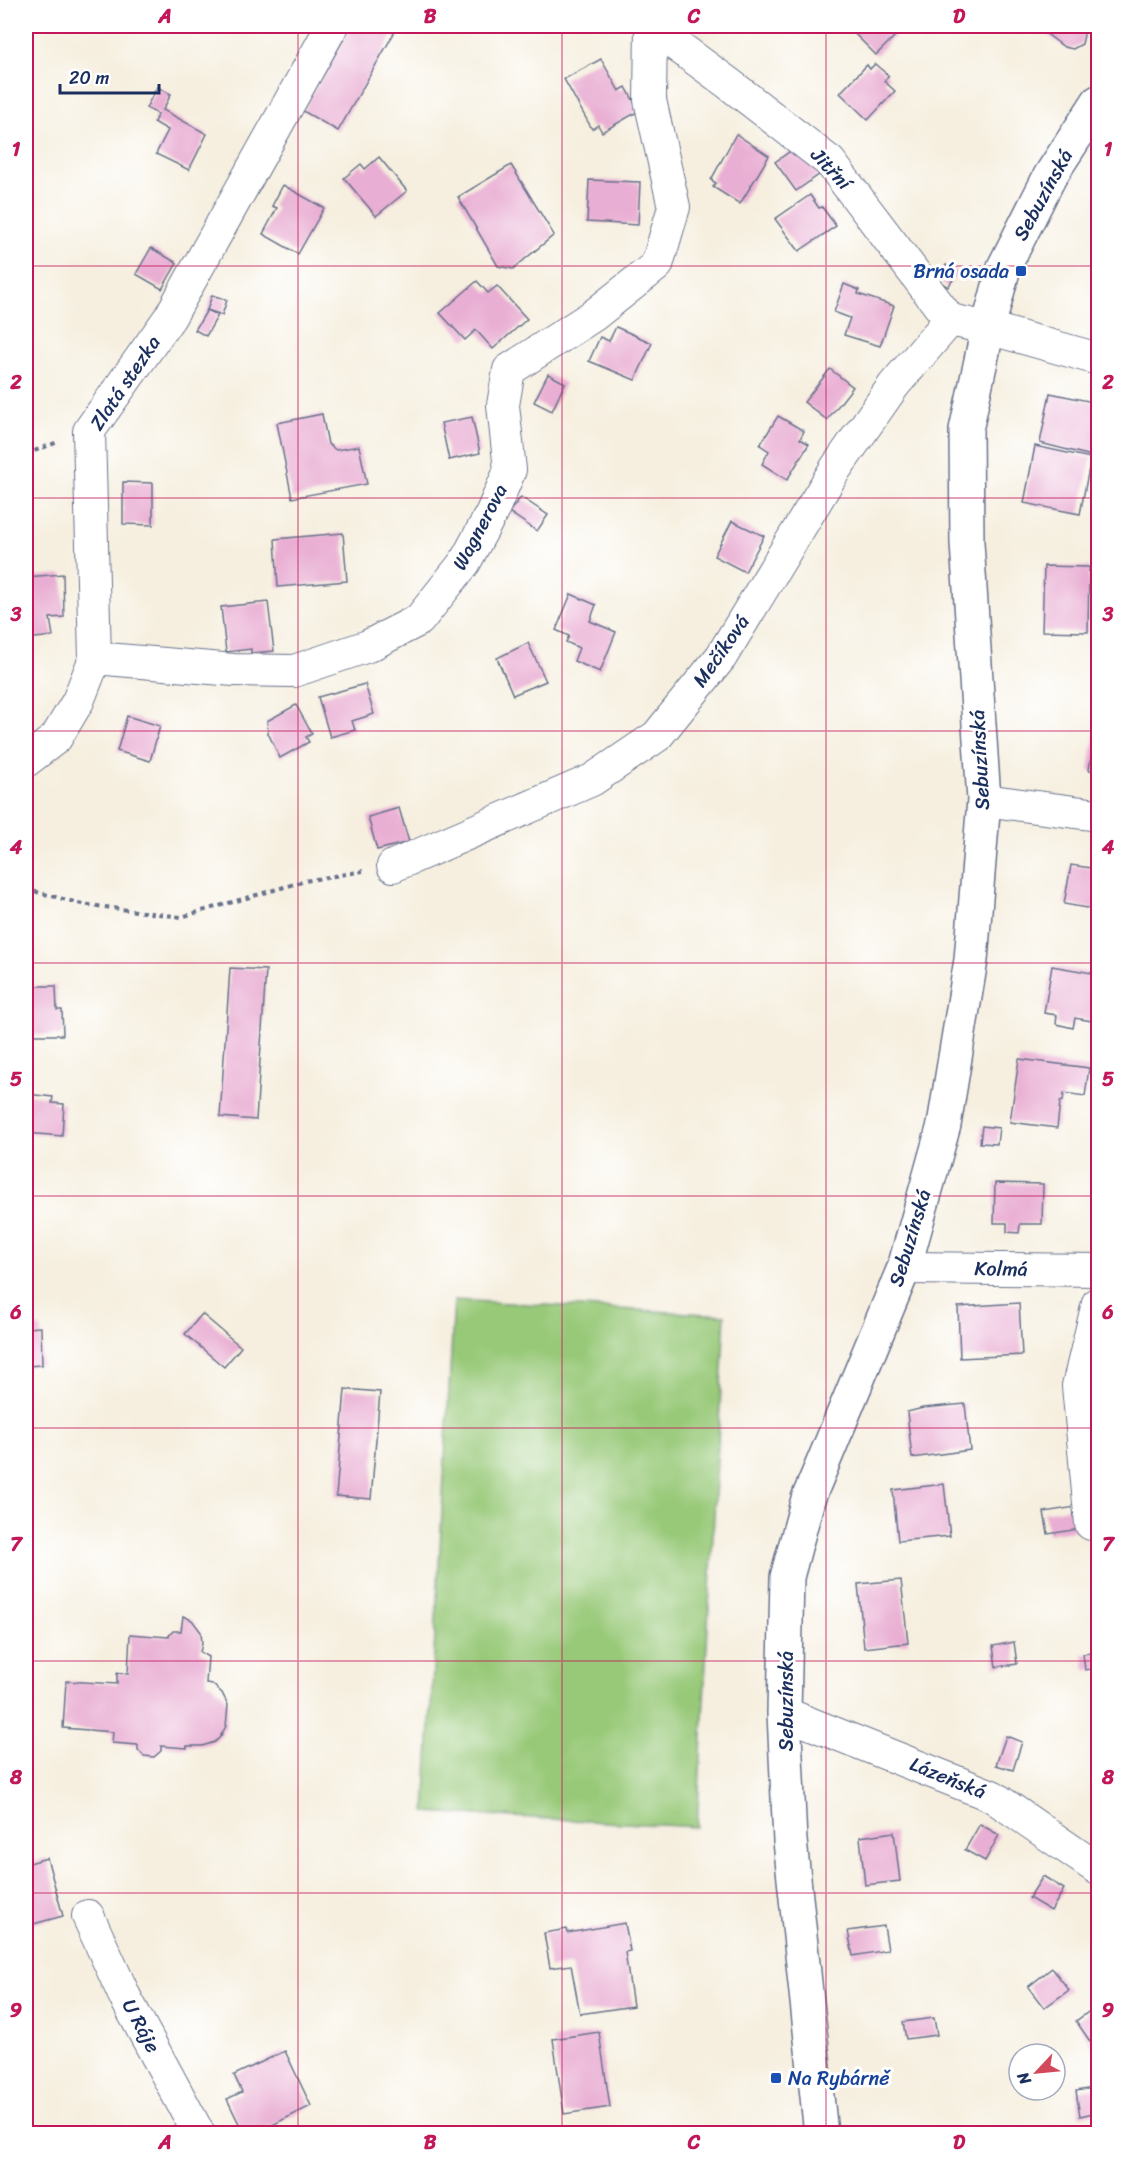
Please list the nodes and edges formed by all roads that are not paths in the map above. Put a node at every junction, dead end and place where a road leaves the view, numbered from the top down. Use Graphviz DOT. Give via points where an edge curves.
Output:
graph roads {
  1 [pos="332,26"];
  2 [pos="650,26"];
  3 [pos="1098,102"];
  4 [pos="950,320"];
  5 [pos="987,328"];
  6 [pos="1098,359"];
  7 [pos="95,658"];
  8 [pos="26,761"];
  9 [pos="984,800"];
  10 [pos="1098,815"];
  11 [pos="393,866"];
  12 [pos="904,1268"];
  13 [pos="1098,1270"];
  14 [pos="1098,1303"];
  15 [pos="1090,1524"];
  16 [pos="784,1713"];
  17 [pos="1098,1869"];
  18 [pos="88,1916"];
  19 [pos="199,2133"];
  20 [pos="821,2133"];
  1 -- 7 [label="street, Zlatá stezka" via="170,317 89,431"];
  2 -- 4 [label="street, Jitřní" via="830,162"];
  2 -- 7 [label="street, Wagnerova" via="650,100 674,207 657,265 594,315 509,370 503,405 510,470 465,562 418,620 368,645 294,671"];
  3 -- 5 [label="main road, Sebuzínská" via="1050,176 1004,267"];
  4 -- 5 [label="street"];
  4 -- 11 [label="street, Mečíková" via="894,385 836,468 721,657 657,736 592,780"];
  5 -- 6 [label="street"];
  5 -- 9 [label="main road, Sebuzínská" via="966,430 967,543"];
  7 -- 8 [label="street, Zlatá stezka" via="78,701 56,738"];
  9 -- 10 [label="street"];
  9 -- 12 [label="main road, Sebuzínská" via="971,960 944,1125"];
  12 -- 13 [label="street, Kolmá"];
  12 -- 16 [label="main road, Sebuzínská" via="808,1498 787,1577"];
  14 -- 15 [label="street" via="1078,1386"];
  16 -- 17 [label="street, Lázeňská" via="992,1796"];
  16 -- 20 [label="main road, Sebuzínská" via="790,1841"];
  18 -- 19 [label="street, U Ráje" via="125,1997"];
}
